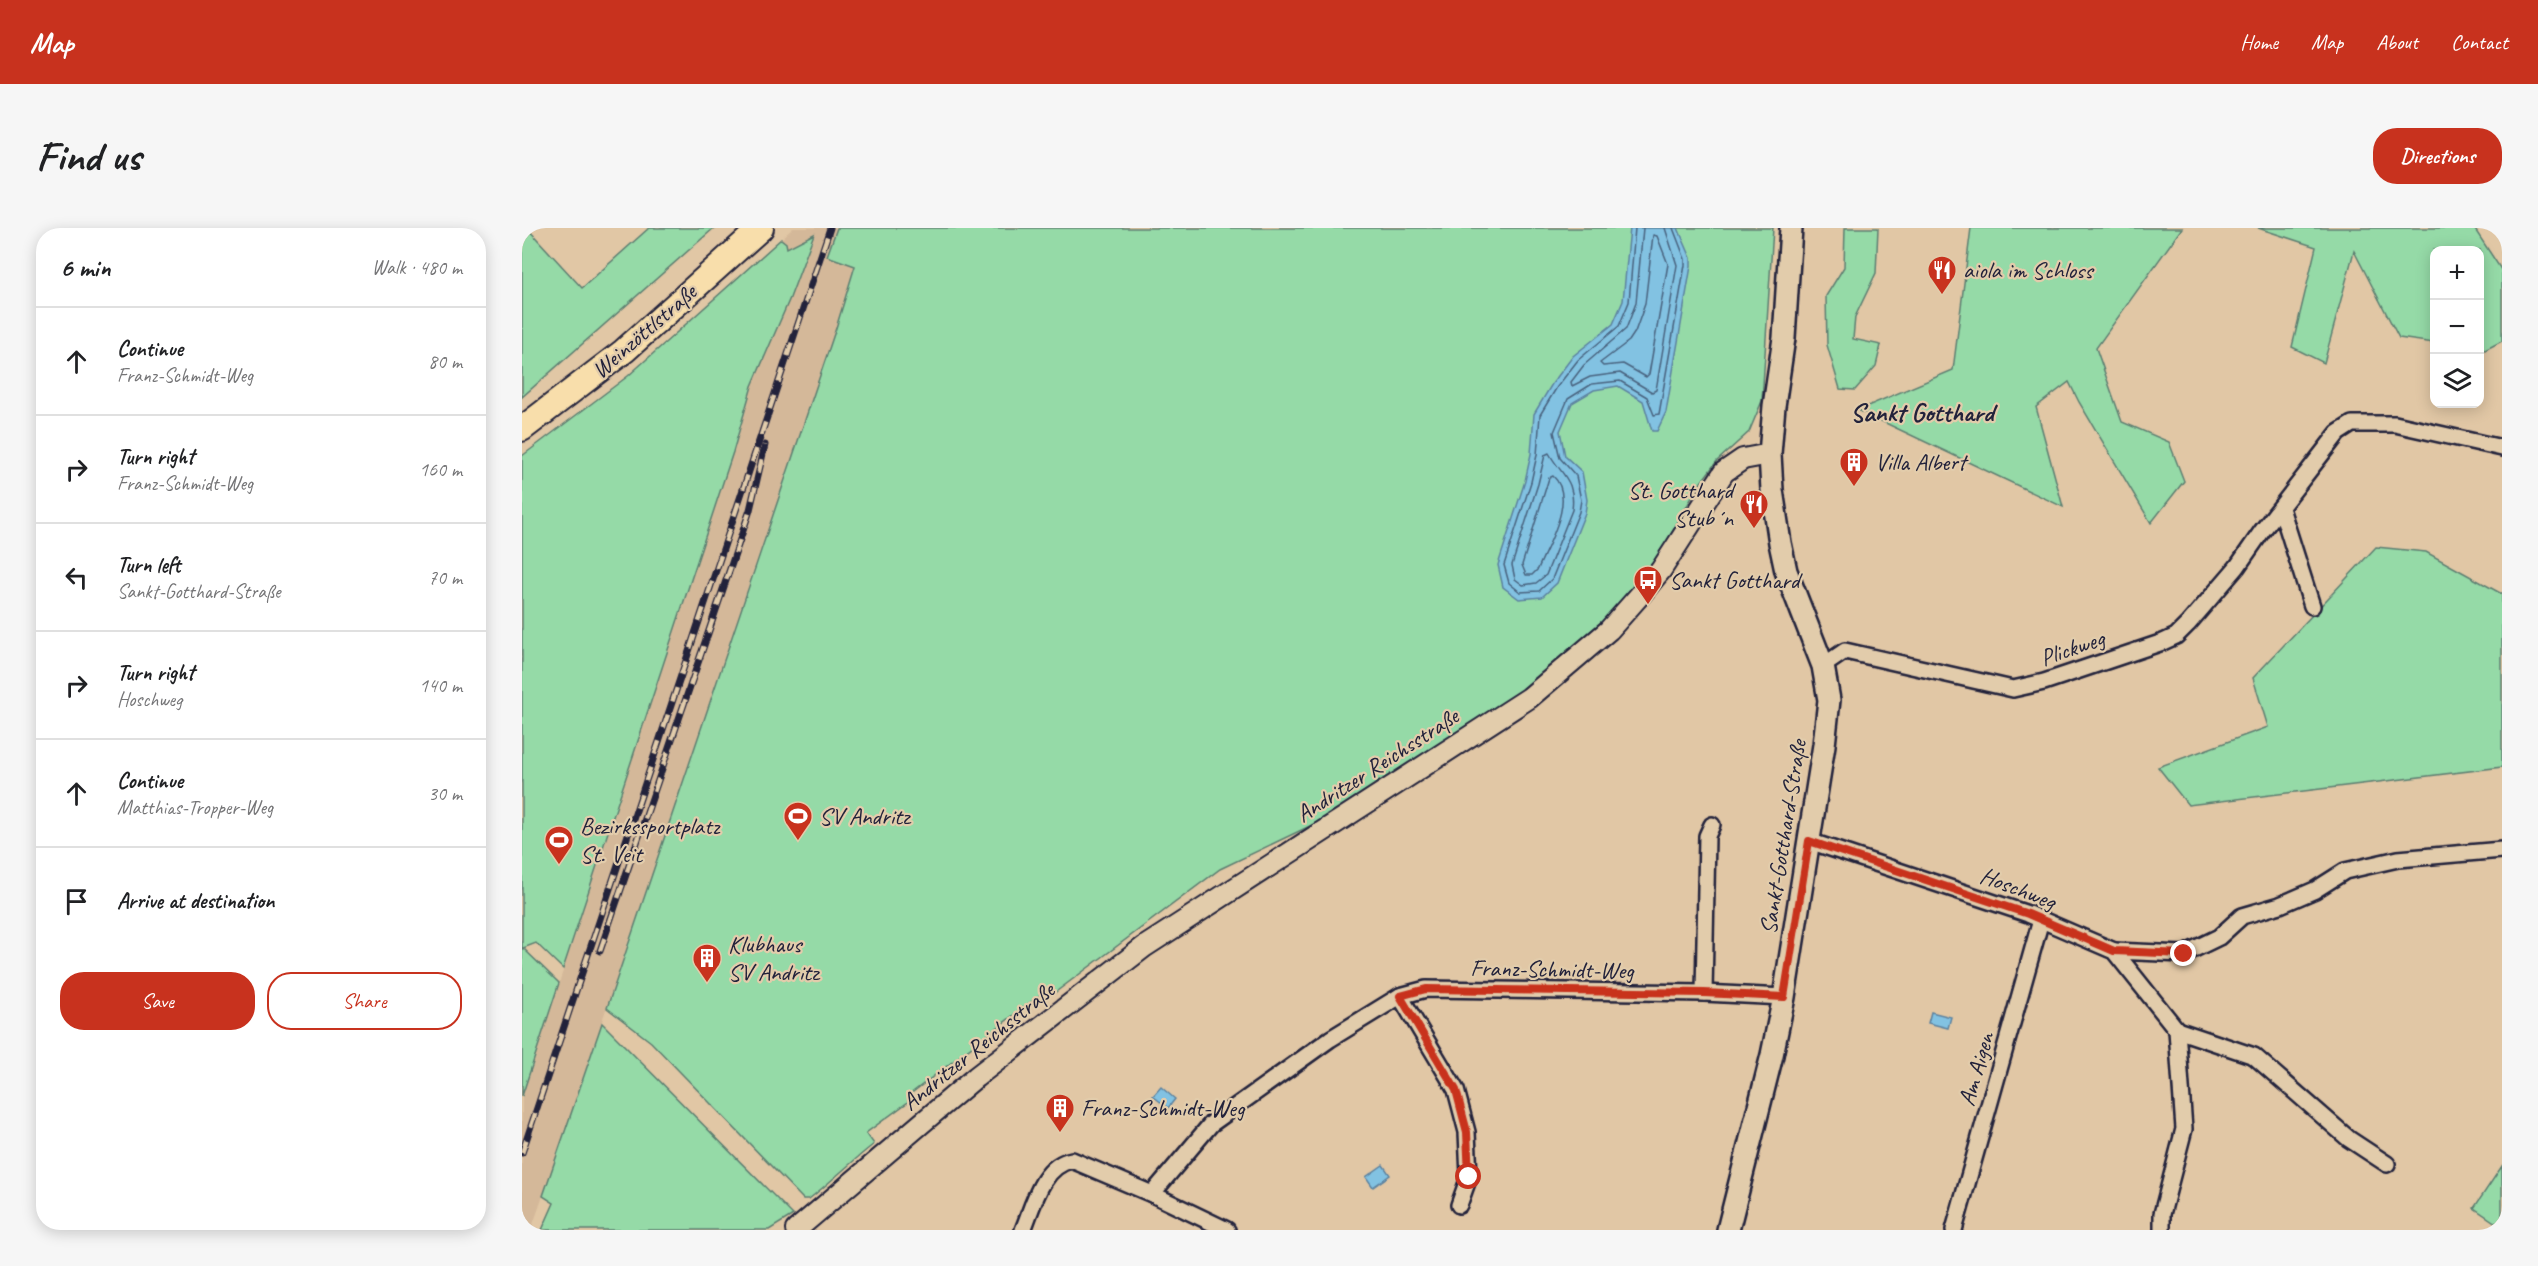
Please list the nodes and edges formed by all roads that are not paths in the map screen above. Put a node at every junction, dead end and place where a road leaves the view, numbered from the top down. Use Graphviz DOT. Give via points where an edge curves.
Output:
graph roads {
  1 [pos="761,228"];
  2 [pos="1791,228"];
  3 [pos="522,429"];
  4 [pos="2502,448"];
  5 [pos="1770,454"];
  6 [pos="2281,508"];
  7 [pos="2312,606"];
  8 [pos="1823,666"];
  9 [pos="1712,825"];
  10 [pos="1809,841"];
  11 [pos="2502,850"];
  12 [pos="2042,920"];
  13 [pos="2114,951"];
  14 [pos="1704,993"];
  15 [pos="1400,996"];
  16 [pos="1784,997"];
  17 [pos="2177,1030"];
  18 [pos="2387,1164"];
  19 [pos="1152,1194"];
  20 [pos="1459,1205"];
  21 [pos="796,1230"];
  22 [pos="1023,1230"];
  23 [pos="1227,1230"];
  24 [pos="1728,1230"];
  25 [pos="1954,1230"];
  26 [pos="2162,1230"];
  1 -- 3 [label="main road, Weinzöttlstraße" via="624,351"];
  2 -- 5 [label="main road" via="1784,338"];
  4 -- 6 [label="street, Plickweg" via="2395,424 2352,424 2338,433"];
  5 -- 8 [label="main road, Sankt-Gotthard-Straße" via="1786,571"];
  5 -- 21 [label="street, Andritzer Reichsstraße" via="1743,459 1724,472 1661,570 1640,595 1607,631 1529,698 1144,947 976,1077"];
  6 -- 7 [label="street"];
  6 -- 8 [label="street, Plickweg" via="2222,586 2176,636 2163,642 2013,689 1845,651"];
  8 -- 10 [label="main road, Sankt-Gotthard-Straße" via="1829,700"];
  9 -- 14 [label="street" via="1707,836"];
  10 -- 12 [label="street, Hoschweg"];
  10 -- 16 [label="main road, Sankt-Gotthard-Straße"];
  11 -- 13 [label="street" via="2398,859 2345,871 2315,890 2242,916 2219,938 2184,954"];
  12 -- 13 [label="street, Hoschweg"];
  12 -- 25 [label="street, Am Aigen"];
  13 -- 17 [label="street, Hoschweg"];
  14 -- 15 [label="street, Franz-Schmidt-Weg" via="1426,989"];
  14 -- 16 [label="street, Franz-Schmidt-Weg"];
  15 -- 19 [label="street, Franz-Schmidt-Weg" via="1330,1039 1211,1124"];
  15 -- 20 [label="street" via="1456,1090 1467,1132 1469,1177"];
  16 -- 24 [label="main road, Sankt-Gotthard-Straße"];
  17 -- 18 [label="street" via="2254,1056 2349,1139"];
  17 -- 26 [label="street" via="2184,1129 2162,1214"];
  19 -- 22 [label="street" via="1072,1160 1065,1161 1046,1177"];
  19 -- 23 [label="street"];
}
